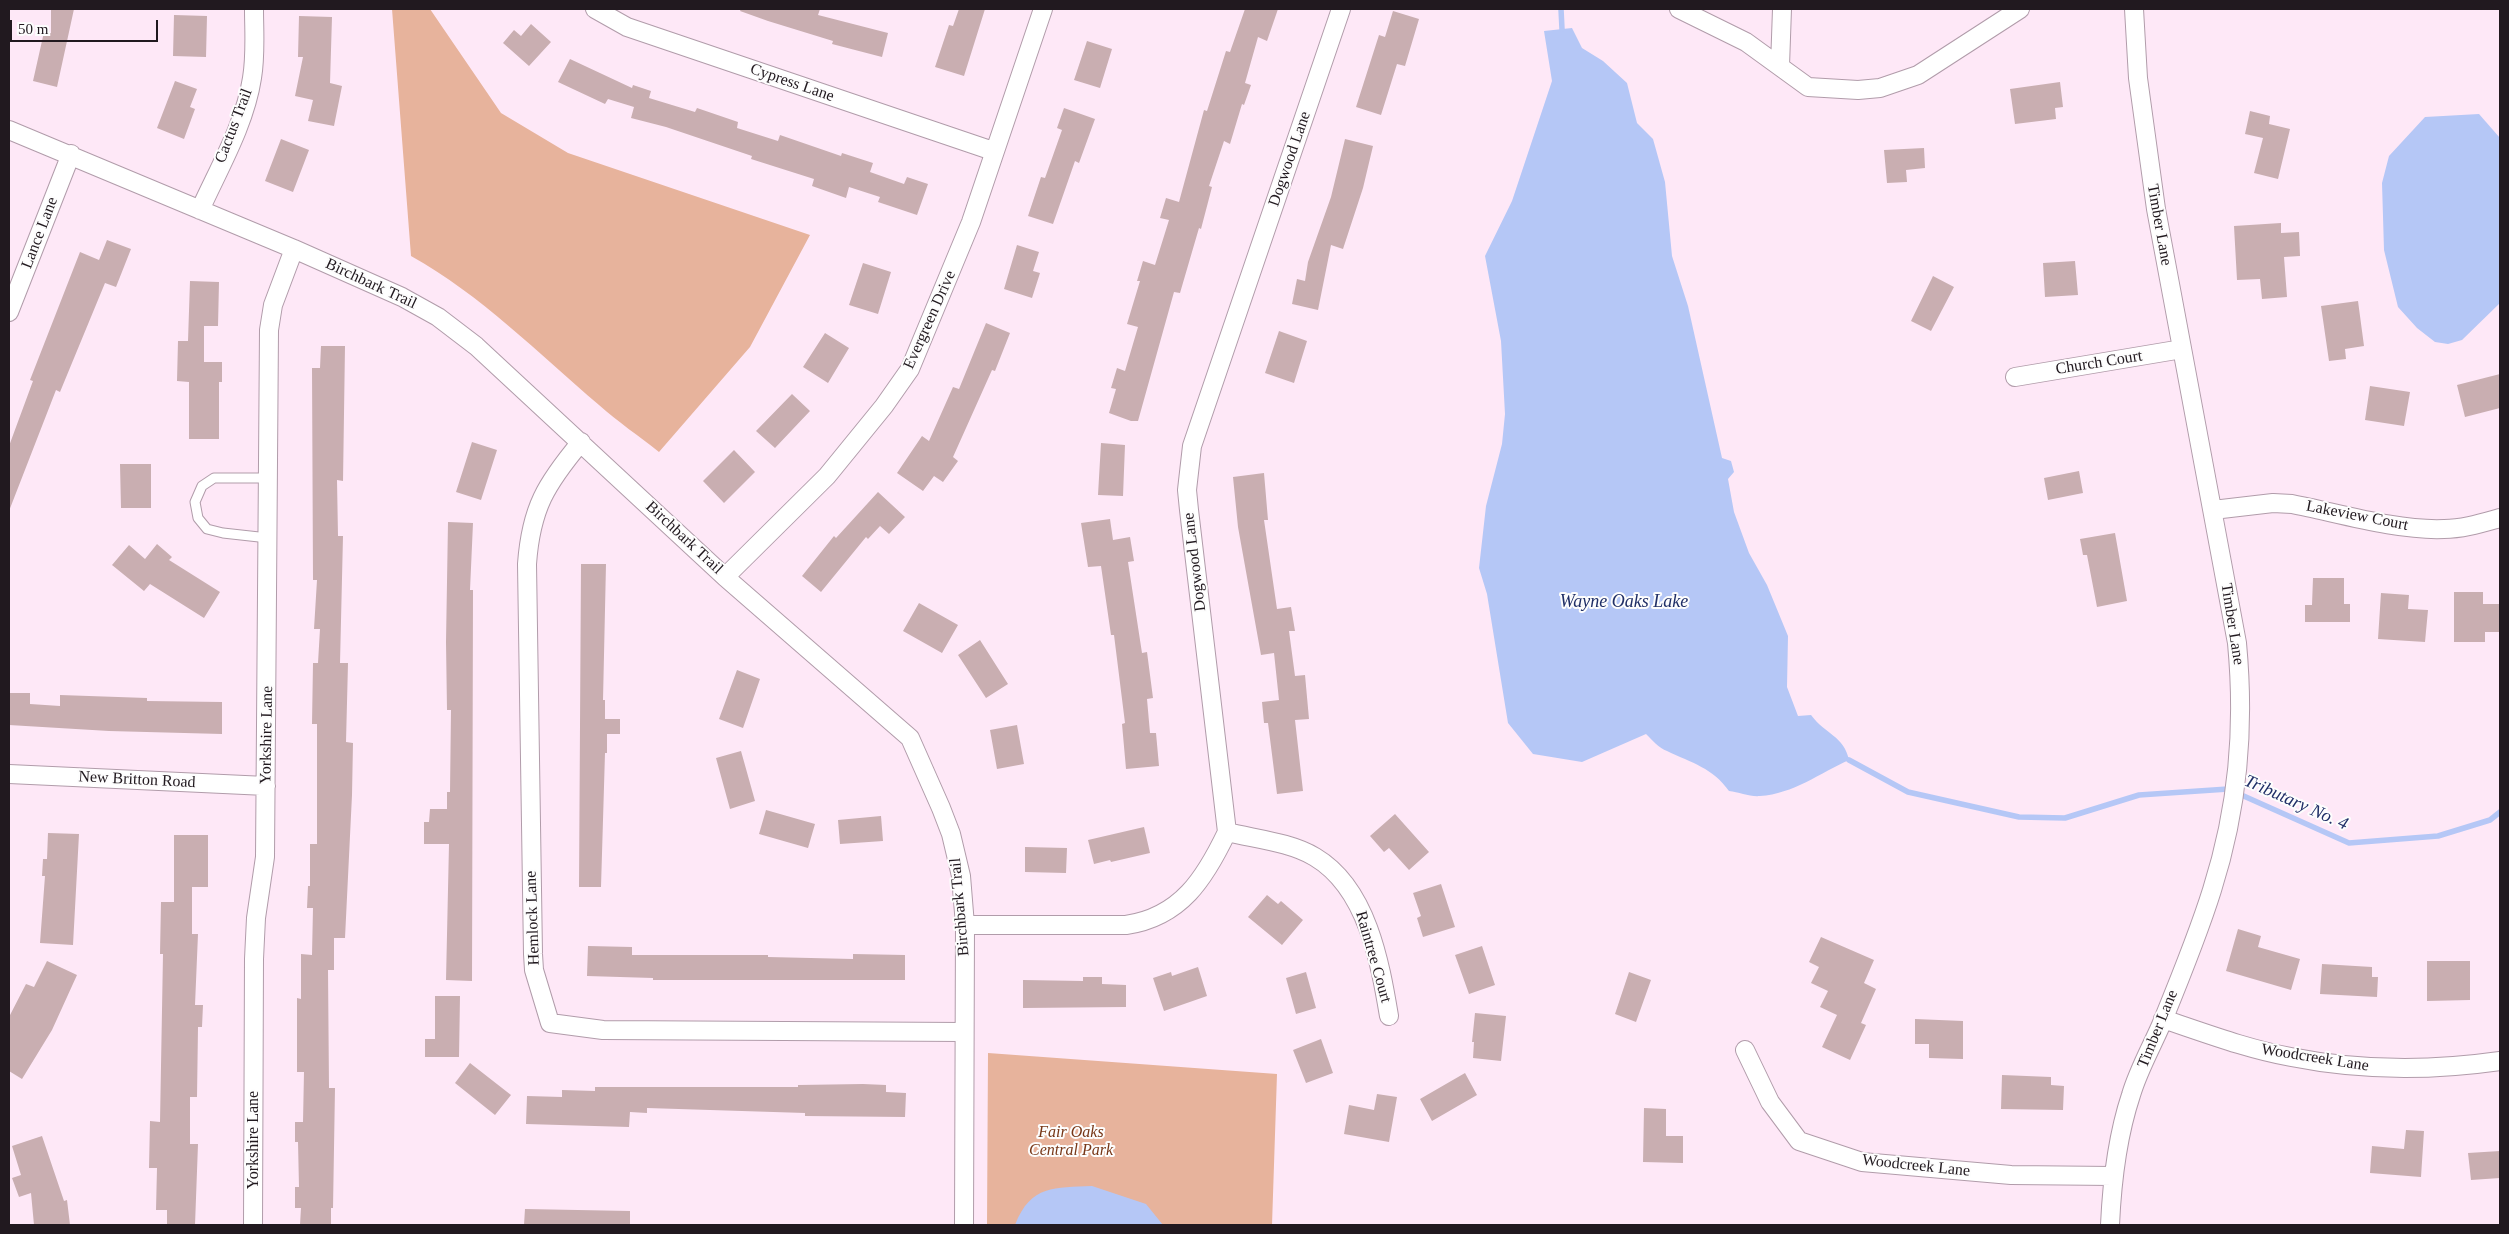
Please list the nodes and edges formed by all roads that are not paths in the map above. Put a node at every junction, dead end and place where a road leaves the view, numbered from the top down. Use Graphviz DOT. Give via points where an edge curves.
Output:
graph roads {
  1 [pos="254,9"];
  2 [pos="595,9"];
  3 [pos="1042,9"];
  4 [pos="1341,9"];
  5 [pos="1679,9"];
  6 [pos="1782,9"];
  7 [pos="2020,9"];
  8 [pos="2134,9"];
  9 [pos="1780,66"];
  10 [pos="9,130"];
  11 [pos="993,151"];
  12 [pos="71,154"];
  13 [pos="200,210"];
  14 [pos="294,249"];
  15 [pos="9,312"];
  16 [pos="2182,350"];
  17 [pos="2015,377"];
  18 [pos="581,442"];
  19 [pos="268,478"];
  20 [pos="2212,510"];
  21 [pos="2500,518"];
  22 [pos="269,538"];
  23 [pos="725,577"];
  24 [pos="9,774"];
  25 [pos="266,786"];
  26 [pos="1226,832"];
  27 [pos="965,925"];
  28 [pos="1390,1016"];
  29 [pos="2163,1019"];
  30 [pos="964,1032"];
  31 [pos="1745,1050"];
  32 [pos="2500,1061"];
  33 [pos="2113,1176"];
  34 [pos="254,1225"];
  35 [pos="964,1225"];
  36 [pos="2110,1225"];
  1 -- 13 [label="street, Cactus Trail" via="252,78 247,99"];
  2 -- 11 [label="street, Cypress Lane" via="628,27"];
  3 -- 11 [label="street, Evergreen Drive"];
  4 -- 26 [label="street, Dogwood Lane" via="1192,446 1189,464 1189,510"];
  5 -- 9 [label="street" via="1746,42"];
  6 -- 9 [label="street"];
  7 -- 9 [label="street" via="1918,75 1880,88 1808,87"];
  8 -- 16 [label="street, Timber Lane" via="2145,142"];
  10 -- 12 [label="street, Birchbark Trail"];
  11 -- 23 [label="street, Evergreen Drive" via="971,222 910,369 832,469"];
  12 -- 13 [label="street, Birchbark Trail"];
  12 -- 15 [label="street, Lance Lane"];
  13 -- 14 [label="street, Birchbark Trail"];
  14 -- 18 [label="street, Birchbark Trail" via="402,297 438,317 476,346"];
  14 -- 19 [label="street, Yorkshire Lane" via="272,305 269,330"];
  16 -- 17 [label="street, Church Court"];
  16 -- 20 [label="street, Timber Lane"];
  18 -- 23 [label="street, Birchbark Trail"];
  18 -- 30 [label="street, Hemlock Lane" via="560,466 542,495 529,532 526,564 532,954 550,1023 603,1030"];
  19 -- 22 [label="street, Yorkshire Lane"];
  19 -- 22 [label="lane" via="214,478 202,486 195,502 198,518 207,529 223,534"];
  20 -- 21 [label="street, Lakeview Court" via="2292,504 2410,528 2432,529 2475,526"];
  20 -- 29 [label="street, Timber Lane" via="2237,643 2242,724 2237,779 2227,838 2212,892"];
  22 -- 25 [label="street, Yorkshire Lane"];
  23 -- 27 [label="street, Birchbark Trail" via="910,738 951,834 961,876"];
  24 -- 25 [label="street, New Britton Road"];
  25 -- 34 [label="street, Yorkshire Lane" via="265,857 254,960"];
  26 -- 27 [label="street, Dogwood Lane" via="1215,858 1199,882 1180,902 1140,923"];
  26 -- 28 [label="street, Raintree Court" via="1301,850 1316,857 1343,883 1362,913 1383,979"];
  27 -- 30 [label="street, Birchbark Trail"];
  29 -- 32 [label="street, Woodcreek Lane" via="2249,1047 2339,1065 2418,1069"];
  29 -- 33 [label="street, Timber Lane" via="2131,1094"];
  30 -- 35 [label="street, Birchbark Trail"];
  31 -- 33 [label="street, Woodcreek Lane" via="1770,1102 1799,1141 1862,1162 2011,1175"];
  33 -- 36 [label="street, Timber Lane"];
}
